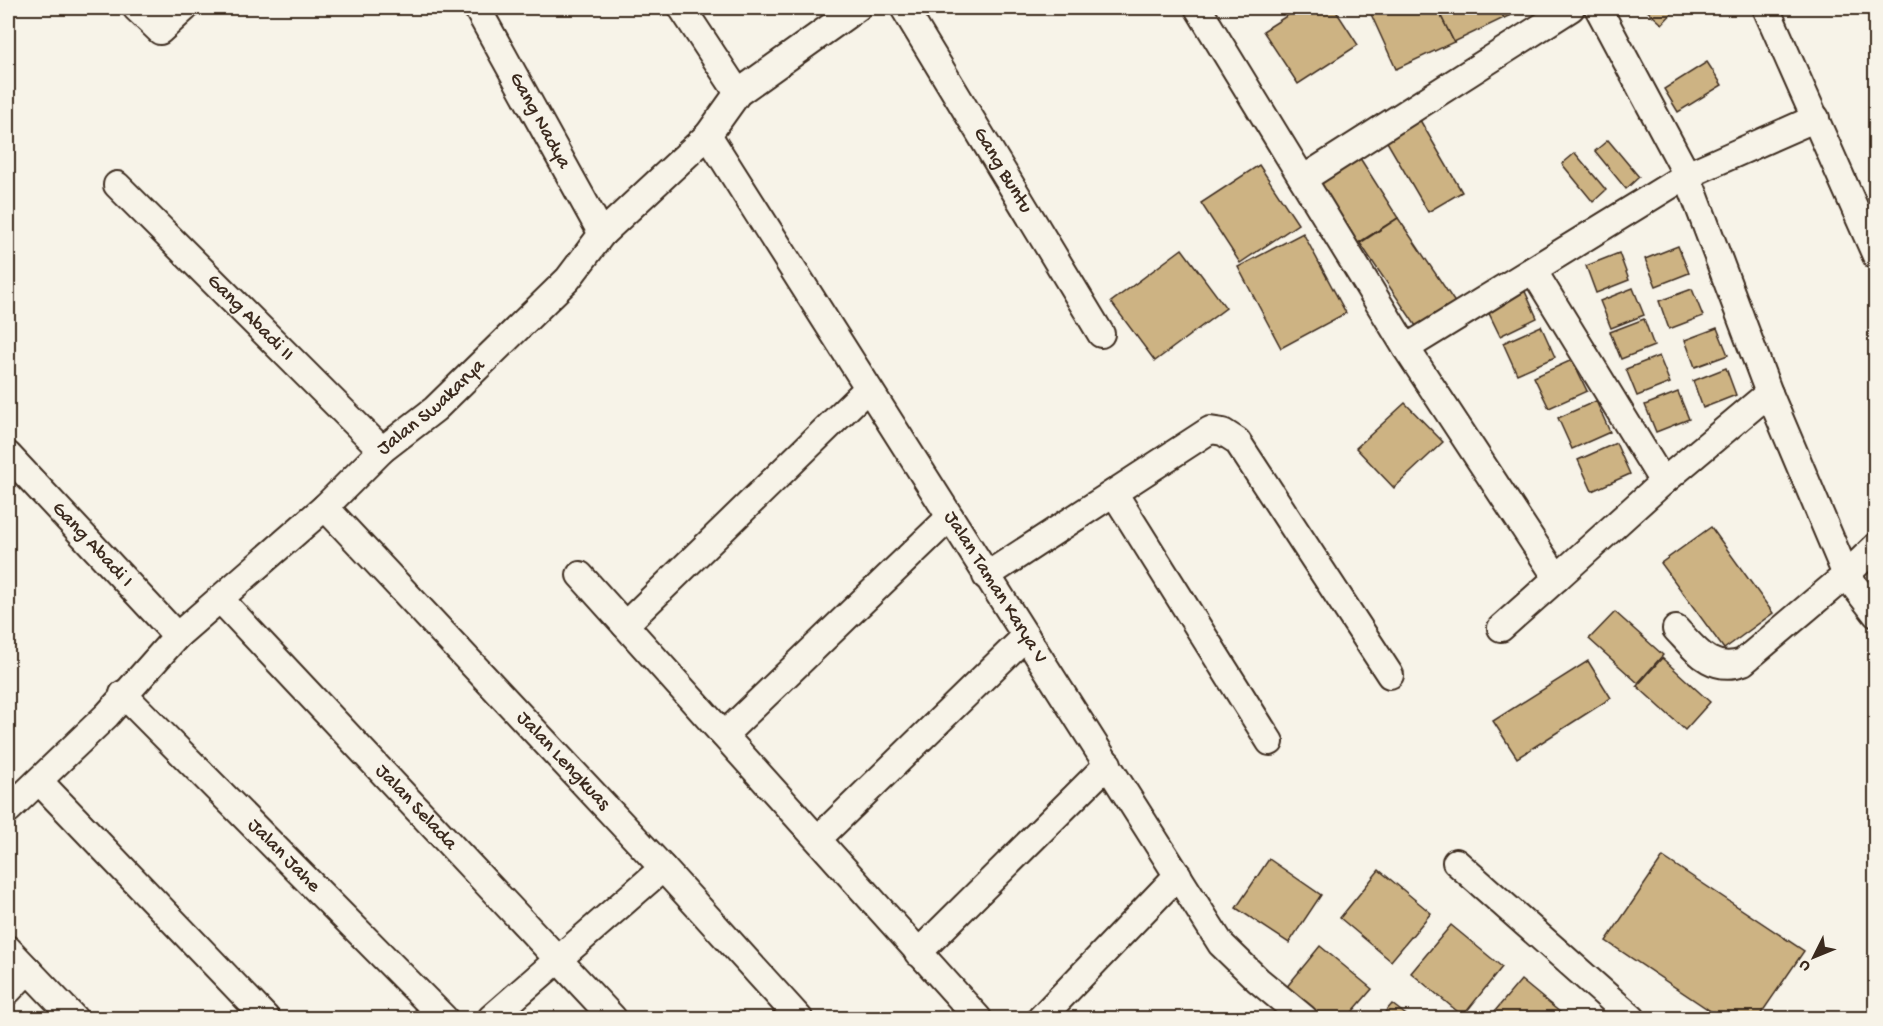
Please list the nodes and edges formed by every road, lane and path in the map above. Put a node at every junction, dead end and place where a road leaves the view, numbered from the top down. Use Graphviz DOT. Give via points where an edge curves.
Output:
graph roads {
  1 [pos="136,8"];
  2 [pos="185,8"];
  3 [pos="477,8"];
  4 [pos="682,8"];
  5 [pos="856,8"];
  6 [pos="904,8"];
  7 [pos="1198,8"];
  8 [pos="1571,8"];
  9 [pos="1598,8"];
  10 [pos="1766,8"];
  11 [pos="738,93"];
  12 [pos="1816,118"];
  13 [pos="708,135"];
  14 [pos="1687,175"];
  15 [pos="1303,179"];
  16 [pos="117,185"];
  17 [pos="602,234"];
  18 [pos="1875,256"];
  19 [pos="1533,270"];
  20 [pos="1101,334"];
  21 [pos="1406,348"];
  22 [pos="867,389"];
  23 [pos="1769,393"];
  24 [pos="382,450"];
  25 [pos="8,455"];
  26 [pos="1663,482"];
  27 [pos="1114,493"];
  28 [pos="325,507"];
  29 [pos="950,517"];
  30 [pos="1875,546"];
  31 [pos="580,575"];
  32 [pos="1846,575"];
  33 [pos="986,576"];
  34 [pos="1557,579"];
  35 [pos="220,599"];
  36 [pos="1875,614"];
  37 [pos="626,625"];
  38 [pos="1501,628"];
  39 [pos="1676,629"];
  40 [pos="177,636"];
  41 [pos="1026,636"];
  42 [pos="1390,675"];
  43 [pos="123,694"];
  44 [pos="724,735"];
  45 [pos="1270,742"];
  46 [pos="1108,764"];
  47 [pos="39,781"];
  48 [pos="8,810"];
  49 [pos="818,839"];
  50 [pos="1456,862"];
  51 [pos="663,868"];
  52 [pos="1178,875"];
  53 [pos="8,949"];
  54 [pos="918,952"];
  55 [pos="558,958"];
  56 [pos="28,970"];
  57 [pos="8,991"];
  58 [pos="74,1018"];
  59 [pos="266,1018"];
  60 [pos="444,1018"];
  61 [pos="491,1018"];
  62 [pos="613,1018"];
  63 [pos="799,1018"];
  64 [pos="978,1018"];
  65 [pos="1041,1018"];
  66 [pos="1305,1018"];
  67 [pos="1632,1018"];
  1 -- 2 [label="street" via="160,31"];
  3 -- 17 [label="street, Gang Nadya"];
  4 -- 11 [label="street"];
  5 -- 11 [label="street, Jalan Swakarya"];
  6 -- 20 [label="street, Gang Buntu"];
  7 -- 15 [label="street"];
  8 -- 15 [label="street"];
  9 -- 14 [label="street"];
  10 -- 12 [label="street"];
  11 -- 13 [label="street, Jalan Swakarya"];
  12 -- 14 [label="street"];
  12 -- 18 [label="street"];
  13 -- 17 [label="street, Jalan Swakarya"];
  13 -- 22 [label="street, Jalan Taman Karya V"];
  14 -- 19 [label="street"];
  14 -- 23 [label="street"];
  15 -- 21 [label="street"];
  16 -- 24 [label="street, Gang Abadi II"];
  17 -- 24 [label="street, Jalan Swakarya" via="567,279 435,409"];
  19 -- 21 [label="street"];
  19 -- 26 [label="street"];
  21 -- 34 [label="street"];
  22 -- 29 [label="street, Jalan Taman Karya V"];
  22 -- 37 [label="street"];
  23 -- 26 [label="street"];
  23 -- 32 [label="street"];
  24 -- 28 [label="street, Jalan Swakarya"];
  25 -- 40 [label="street, Gang Abadi I"];
  26 -- 34 [label="street"];
  27 -- 33 [label="street"];
  27 -- 42 [label="street" via="1210,430 1223,432 1237,441"];
  27 -- 45 [label="street"];
  28 -- 35 [label="street, Jalan Swakarya"];
  28 -- 51 [label="street, Jalan Lengkuas"];
  29 -- 33 [label="street, Jalan Taman Karya V"];
  29 -- 44 [label="street"];
  30 -- 32 [label="street"];
  31 -- 37 [label="street"];
  32 -- 36 [label="street"];
  32 -- 39 [label="street" via="1743,662 1728,667 1705,659"];
  33 -- 41 [label="street, Jalan Taman Karya V"];
  34 -- 38 [label="street"];
  35 -- 40 [label="street, Jalan Swakarya"];
  35 -- 55 [label="street, Jalan Selada"];
  37 -- 44 [label="street"];
  40 -- 43 [label="street, Jalan Swakarya"];
  41 -- 46 [label="street, Jalan Taman Karya V"];
  41 -- 49 [label="street"];
  43 -- 47 [label="street, Jalan Swakarya" via="107,715"];
  43 -- 60 [label="street, Jalan Jahe"];
  44 -- 49 [label="street"];
  46 -- 52 [label="street, Jalan Taman Karya V"];
  46 -- 54 [label="street"];
  47 -- 48 [label="street, Jalan Swakarya"];
  47 -- 59 [label="street"];
  49 -- 54 [label="street"];
  50 -- 67 [label="street"];
  51 -- 55 [label="street"];
  51 -- 63 [label="street, Jalan Lengkuas"];
  52 -- 65 [label="street"];
  52 -- 66 [label="street, Jalan Taman Karya V" via="1221,944"];
  53 -- 56 [label="street"];
  54 -- 64 [label="street"];
  55 -- 61 [label="street"];
  55 -- 62 [label="street, Jalan Selada"];
  56 -- 57 [label="street"];
  56 -- 58 [label="street"];
}
